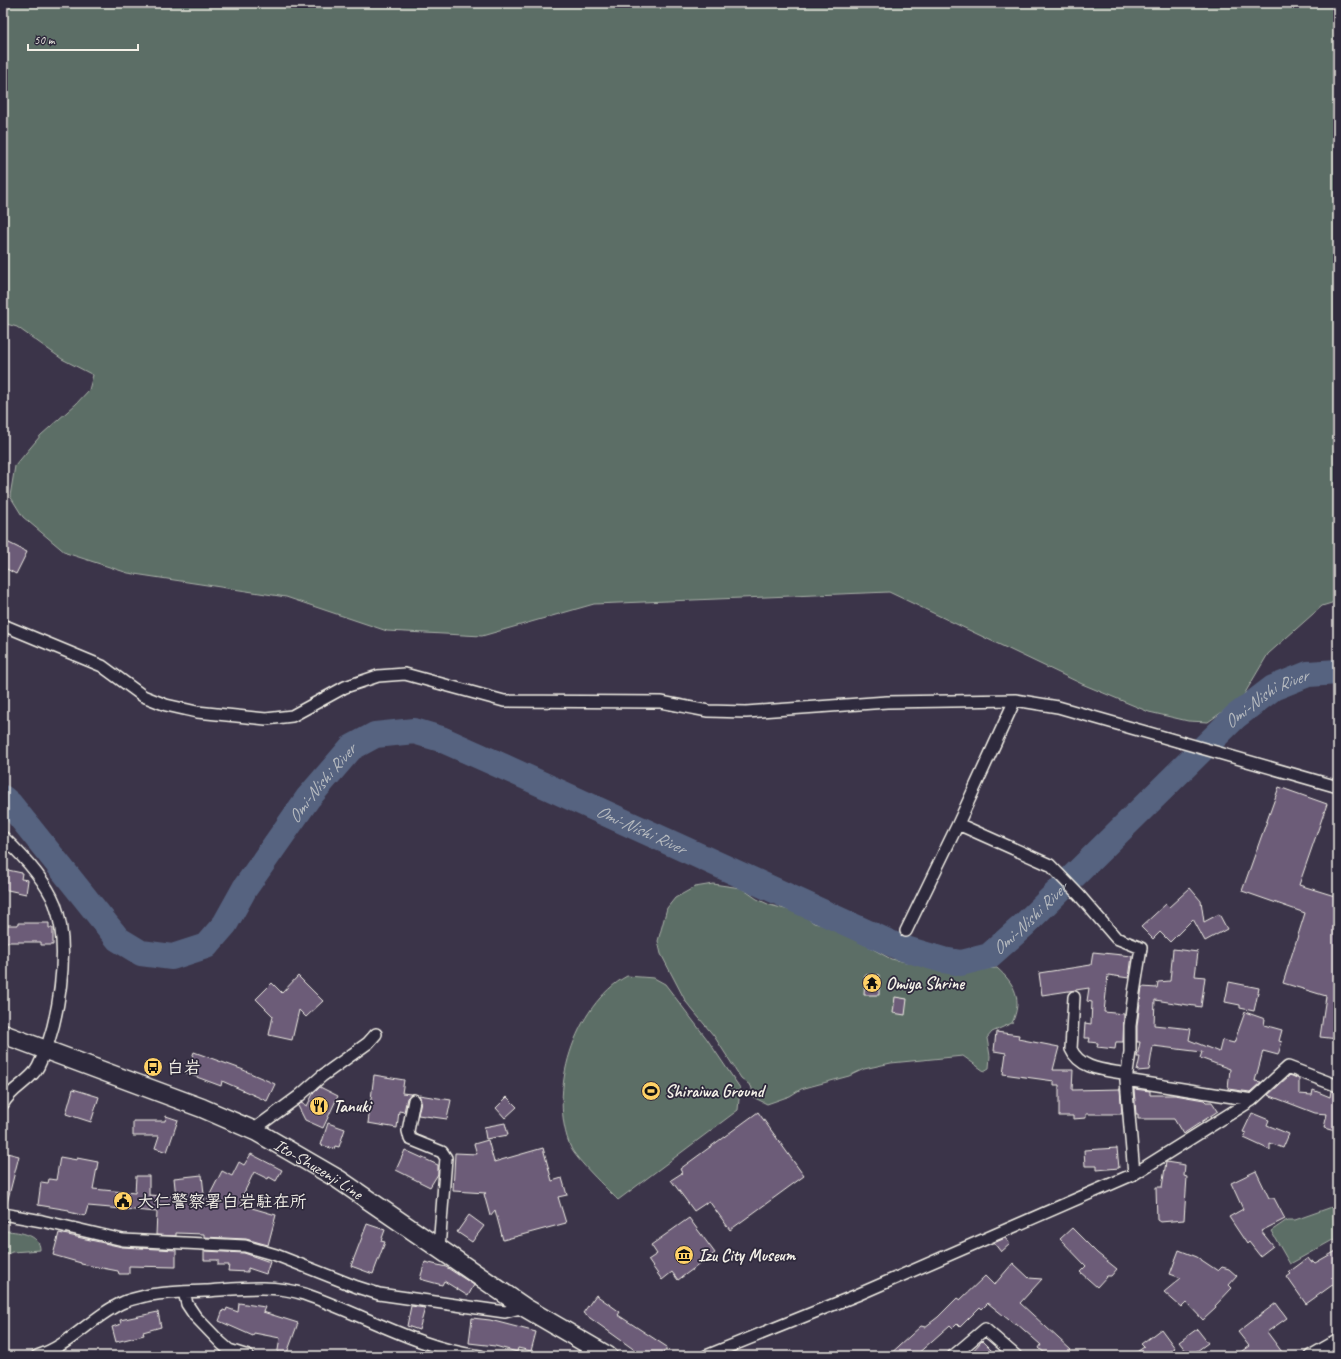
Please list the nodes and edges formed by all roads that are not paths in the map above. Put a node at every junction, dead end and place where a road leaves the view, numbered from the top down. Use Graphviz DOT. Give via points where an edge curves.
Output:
graph roads {
  1 [pos="3,626"];
  2 [pos="1015,700"];
  3 [pos="1338,787"];
  4 [pos="958,824"];
  5 [pos="3,837"];
  6 [pos="906,931"];
  7 [pos="1074,997"];
  8 [pos="3,1034"];
  9 [pos="376,1034"];
  10 [pos="45,1049"];
  11 [pos="1126,1077"];
  12 [pos="1338,1086"];
  13 [pos="414,1100"];
  14 [pos="1252,1100"];
  15 [pos="3,1104"];
  16 [pos="252,1130"];
  17 [pos="1134,1174"];
  18 [pos="5,1216"];
  19 [pos="439,1248"];
  20 [pos="184,1292"];
  21 [pos="524,1307"];
  22 [pos="1338,1340"];
  23 [pos="37,1356"];
  24 [pos="248,1356"];
  25 [pos="480,1356"];
  26 [pos="608,1356"];
  27 [pos="706,1356"];
  28 [pos="953,1356"];
  29 [pos="1016,1356"];
  30 [pos="1310,1356"];
  1 -- 2 [label="street" via="102,666 143,696 166,705 197,712 266,719 292,716 345,687 378,676 405,674 504,701 661,702 708,711 746,712 887,702"];
  2 -- 3 [label="street" via="1058,706"];
  2 -- 4 [label="street"];
  4 -- 6 [label="street"];
  4 -- 11 [label="street" via="1050,865 1116,938 1141,948"];
  5 -- 10 [label="street" via="46,888 54,903 62,931 62,970 57,1004"];
  7 -- 11 [label="street" via="1071,1049 1074,1057 1082,1064"];
  8 -- 10 [label="main road, Ito-Shuzenji Line"];
  9 -- 16 [label="street" via="368,1043"];
  10 -- 15 [label="street" via="37,1068 7,1096"];
  10 -- 16 [label="main road, Ito-Shuzenji Line" via="202,1108"];
  11 -- 14 [label="street"];
  11 -- 17 [label="street"];
  12 -- 14 [label="street" via="1288,1067"];
  13 -- 19 [label="street" via="408,1131 410,1139 442,1152 446,1158"];
  14 -- 17 [label="street"];
  16 -- 19 [label="main road, Ito-Shuzenji Line" via="338,1179"];
  17 -- 27 [label="street" via="857,1295"];
  18 -- 21 [label="street" via="123,1240 245,1246 379,1294 505,1312"];
  19 -- 21 [label="main road, Ito-Shuzenji Line"];
  20 -- 23 [label="street" via="146,1296 124,1302 59,1346"];
  20 -- 24 [label="street" via="187,1304 195,1316 221,1343 229,1350"];
  20 -- 25 [label="street" via="253,1288 291,1291 428,1345 454,1353"];
  21 -- 26 [label="main road, Ito-Shuzenji Line"];
  22 -- 30 [label="street"];
  28 -- 29 [label="street" via="985,1328"];
}
